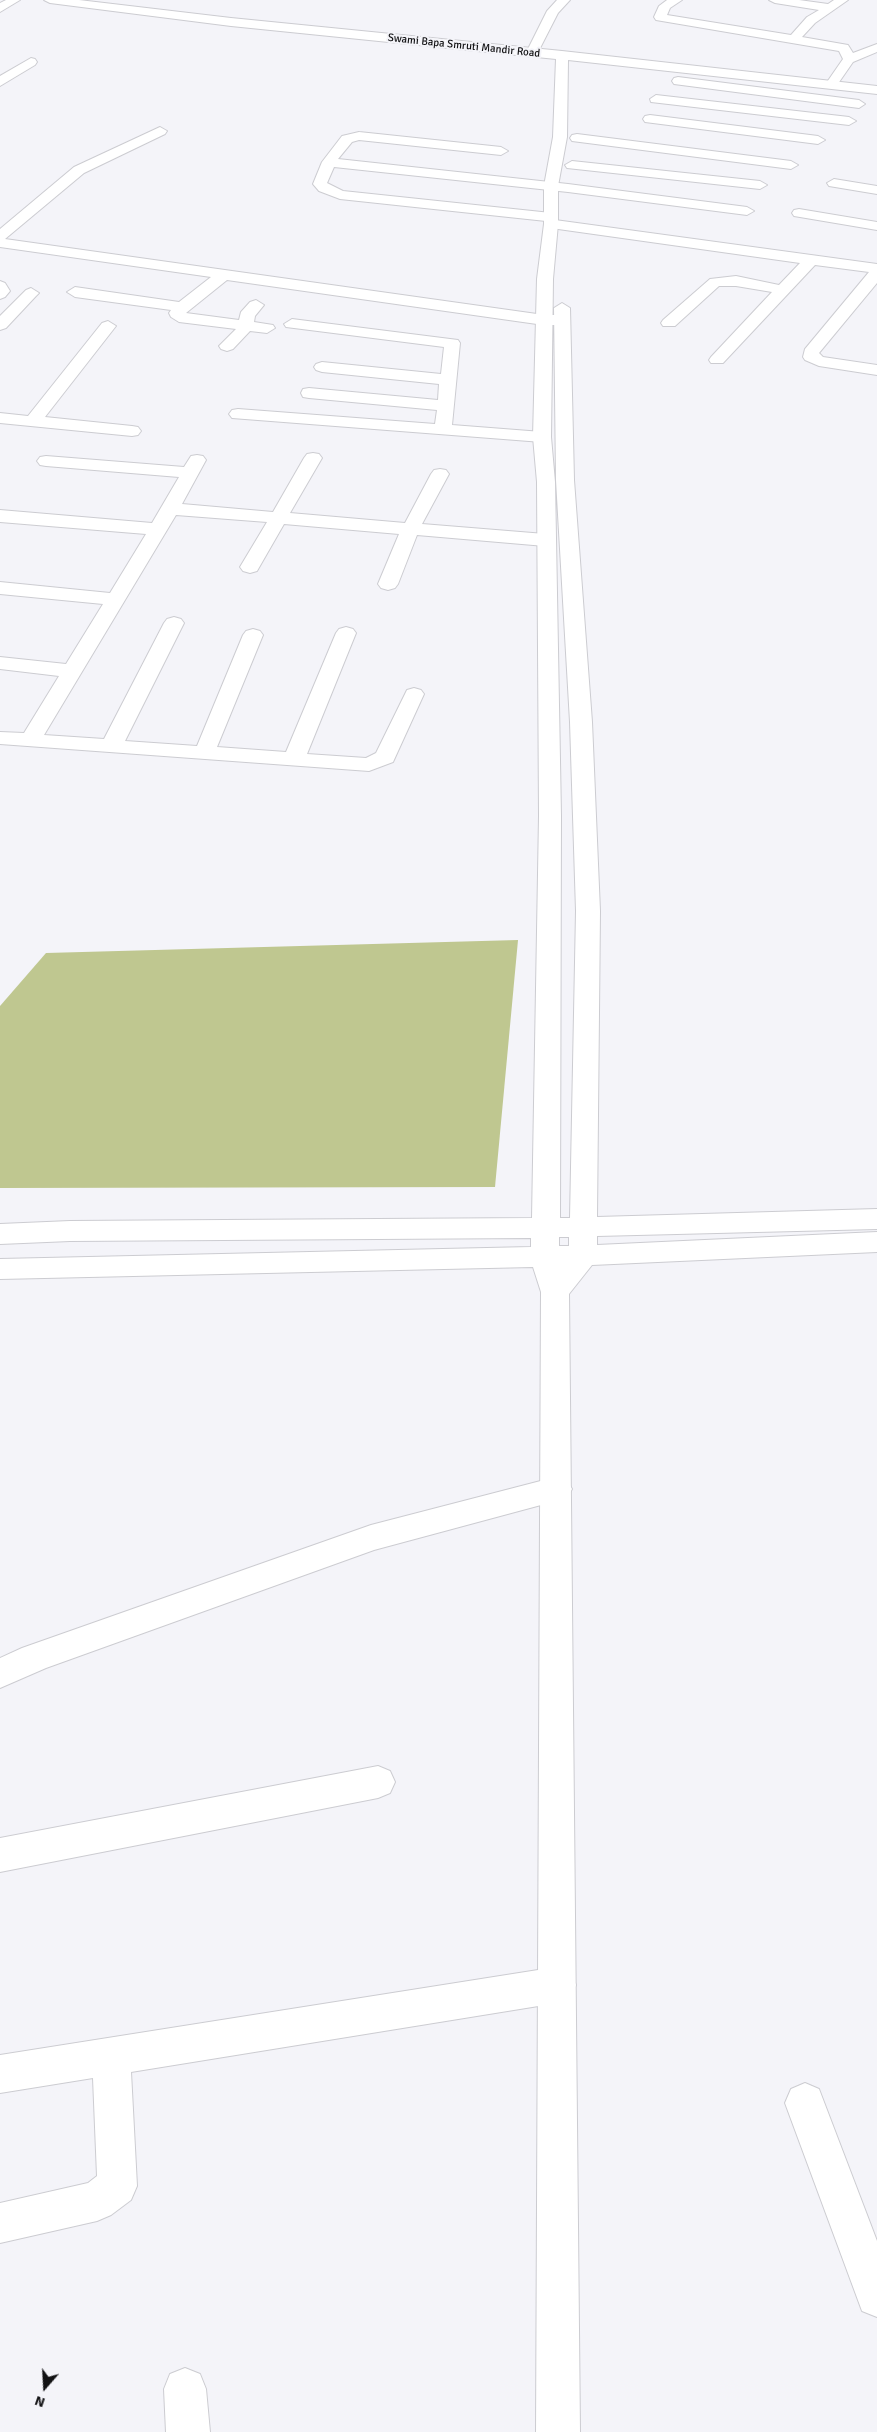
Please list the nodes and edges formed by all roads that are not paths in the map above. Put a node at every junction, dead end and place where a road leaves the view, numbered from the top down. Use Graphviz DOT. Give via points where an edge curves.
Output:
graph roads {
  1 [pos="14,0"];
  2 [pos="50,0"];
  3 [pos="114,0"];
  4 [pos="564,0"];
  5 [pos="676,0"];
  6 [pos="774,0"];
  7 [pos="842,0"];
  8 [pos="0,8"];
  9 [pos="830,8"];
  10 [pos="794,39"];
  11 [pos="877,48"];
  12 [pos="533,50"];
  13 [pos="562,56"];
  14 [pos="581,57"];
  15 [pos="848,59"];
  16 [pos="31,62"];
  17 [pos="580,74"];
  18 [pos="678,81"];
  19 [pos="790,81"];
  20 [pos="0,82"];
  21 [pos="833,82"];
  22 [pos="877,82"];
  23 [pos="877,90"];
  24 [pos="779,94"];
  25 [pos="656,99"];
  26 [pos="859,104"];
  27 [pos="764,111"];
  28 [pos="650,119"];
  29 [pos="849,121"];
  30 [pos="160,131"];
  31 [pos="746,131"];
  32 [pos="818,140"];
  33 [pos="501,151"];
  34 [pos="329,162"];
  35 [pos="572,165"];
  36 [pos="791,165"];
  37 [pos="834,183"];
  38 [pos="760,185"];
  39 [pos="560,186"];
  40 [pos="877,190"];
  41 [pos="747,211"];
  42 [pos="799,213"];
  43 [pos="556,222"];
  44 [pos="877,226"];
  45 [pos="2,244"];
  46 [pos="811,260"];
  47 [pos="877,271"];
  48 [pos="223,275"];
  49 [pos="0,286"];
  50 [pos="783,290"];
  51 [pos="75,292"];
  52 [pos="0,294"];
  53 [pos="0,302"];
  54 [pos="256,305"];
  55 [pos="181,312"];
  56 [pos="553,320"];
  57 [pos="669,323"];
  58 [pos="292,324"];
  59 [pos="0,325"];
  60 [pos="246,325"];
  61 [pos="108,326"];
  62 [pos="267,328"];
  63 [pos="169,330"];
  64 [pos="227,346"];
  65 [pos="717,360"];
  66 [pos="322,367"];
  67 [pos="877,370"];
  68 [pos="449,380"];
  69 [pos="309,393"];
  70 [pos="446,406"];
  71 [pos="238,414"];
  72 [pos="0,418"];
  73 [pos="34,422"];
  74 [pos="443,430"];
  75 [pos="132,431"];
  76 [pos="542,437"];
  77 [pos="313,458"];
  78 [pos="46,461"];
  79 [pos="440,474"];
  80 [pos="170,510"];
  81 [pos="0,516"];
  82 [pos="278,519"];
  83 [pos="158,529"];
  84 [pos="410,530"];
  85 [pos="545,540"];
  86 [pos="250,567"];
  87 [pos="388,584"];
  88 [pos="0,588"];
  89 [pos="115,599"];
  90 [pos="174,623"];
  91 [pos="346,633"];
  92 [pos="253,635"];
  93 [pos="0,663"];
  94 [pos="73,671"];
  95 [pos="414,694"];
  96 [pos="30,740"];
  97 [pos="2,741"];
  98 [pos="112,747"];
  99 [pos="204,754"];
  100 [pos="293,761"];
  101 [pos="877,1218"];
  102 [pos="583,1226"];
  103 [pos="546,1228"];
  104 [pos="0,1234"];
  105 [pos="750,1234"];
  106 [pos="877,1242"];
  107 [pos="583,1256"];
  108 [pos="544,1257"];
  109 [pos="0,1269"];
  110 [pos="555,1292"];
  111 [pos="556,1489"];
  112 [pos="0,1674"];
  113 [pos="378,1782"];
  114 [pos="0,1855"];
  115 [pos="557,1985"];
  116 [pos="111,2057"];
  117 [pos="0,2074"];
  118 [pos="805,2103"];
  119 [pos="0,2223"];
  120 [pos="877,2296"];
  121 [pos="185,2389"];
  122 [pos="188,2432"];
  123 [pos="558,2432"];
  1 -- 8 [label="street"];
  2 -- 12 [label="street, Swami Bapa Smruti Mandir Road" via="231,22"];
  3 -- 12 [label="street"];
  4 -- 12 [label="street" via="553,11"];
  5 -- 10 [label="street" via="665,6 660,17"];
  6 -- 9 [label="street"];
  7 -- 9 [label="street"];
  9 -- 10 [label="street" via="811,20"];
  10 -- 15 [label="street" via="844,48"];
  11 -- 15 [label="street"];
  12 -- 13 [label="street, Swami Bapa Smruti Mandir Road"];
  12 -- 21 [label="street"];
  13 -- 14 [label="street, Swami Bapa Smruti Mandir Road"];
  13 -- 39 [label="street"];
  14 -- 17 [label="street"];
  14 -- 19 [label="street, Swami Bapa Smruti Mandir Road"];
  15 -- 21 [label="street"];
  16 -- 20 [label="street"];
  18 -- 24 [label="street"];
  19 -- 21 [label="street, Swami Bapa Smruti Mandir Road"];
  19 -- 24 [label="street"];
  21 -- 22 [label="street"];
  21 -- 23 [label="street, Swami Bapa Smruti Mandir Road"];
  24 -- 26 [label="street"];
  24 -- 27 [label="street"];
  25 -- 27 [label="street"];
  27 -- 29 [label="street"];
  27 -- 31 [label="street"];
  28 -- 31 [label="street"];
  30 -- 45 [label="street" via="79,170"];
  31 -- 32 [label="street"];
  33 -- 34 [label="street" via="359,136 347,139"];
  34 -- 39 [label="street"];
  34 -- 43 [label="street" via="320,184 340,195"];
  35 -- 36 [label="street" via="578,132"];
  35 -- 38 [label="street"];
  35 -- 39 [label="street"];
  37 -- 40 [label="street"];
  39 -- 41 [label="street"];
  39 -- 43 [label="street"];
  42 -- 44 [label="street"];
  43 -- 46 [label="street"];
  43 -- 56 [label="street"];
  45 -- 48 [label="street"];
  46 -- 47 [label="street"];
  46 -- 50 [label="street"];
  47 -- 67 [label="street" via="811,352 811,357 819,361"];
  48 -- 55 [label="street"];
  48 -- 56 [label="street"];
  49 -- 52 [label="street"];
  50 -- 57 [label="street" via="736,281 715,282"];
  50 -- 65 [label="street"];
  51 -- 55 [label="street"];
  53 -- 59 [label="street" via="26,299"];
  54 -- 60 [label="street" via="247,316"];
  55 -- 60 [label="street"];
  55 -- 63 [label="street"];
  56 -- 76 [label="street"];
  56 -- 102 [label="street" via="580,712 588,911"];
  58 -- 68 [label="street" via="452,343"];
  60 -- 62 [label="street"];
  60 -- 64 [label="street"];
  61 -- 73 [label="street"];
  66 -- 68 [label="street"];
  68 -- 70 [label="street"];
  69 -- 70 [label="street"];
  70 -- 74 [label="street"];
  71 -- 74 [label="street"];
  72 -- 73 [label="street"];
  73 -- 75 [label="street"];
  74 -- 76 [label="street"];
  76 -- 85 [label="street" via="546,482"];
  77 -- 82 [label="street"];
  78 -- 80 [label="street" via="193,467"];
  79 -- 84 [label="street"];
  80 -- 82 [label="street"];
  80 -- 83 [label="street"];
  81 -- 83 [label="street"];
  82 -- 84 [label="street"];
  82 -- 86 [label="street"];
  83 -- 89 [label="street"];
  84 -- 85 [label="street"];
  84 -- 87 [label="street"];
  85 -- 103 [label="street" via="550,816"];
  88 -- 89 [label="street"];
  89 -- 94 [label="street"];
  90 -- 98 [label="street"];
  91 -- 100 [label="street"];
  92 -- 99 [label="street"];
  93 -- 94 [label="street"];
  94 -- 96 [label="street"];
  95 -- 100 [label="street" via="385,757 369,765"];
  96 -- 97 [label="street"];
  96 -- 98 [label="street"];
  98 -- 99 [label="street"];
  99 -- 100 [label="street"];
  101 -- 105 [label="street"];
  102 -- 103 [label="street"];
  102 -- 105 [label="street"];
  102 -- 107 [label="street"];
  103 -- 104 [label="street"];
  103 -- 108 [label="street"];
  105 -- 106 [label="street"];
  105 -- 107 [label="street"];
  107 -- 108 [label="street"];
  107 -- 110 [label="street"];
  108 -- 109 [label="street"];
  108 -- 110 [label="street"];
  110 -- 111 [label="street"];
  111 -- 112 [label="street" via="371,1538 34,1658"];
  111 -- 115 [label="street"];
  113 -- 114 [label="street"];
  115 -- 116 [label="street"];
  115 -- 123 [label="street"];
  116 -- 117 [label="street"];
  116 -- 119 [label="street" via="117,2186 97,2201"];
  118 -- 120 [label="street"];
  121 -- 122 [label="street"];
}
